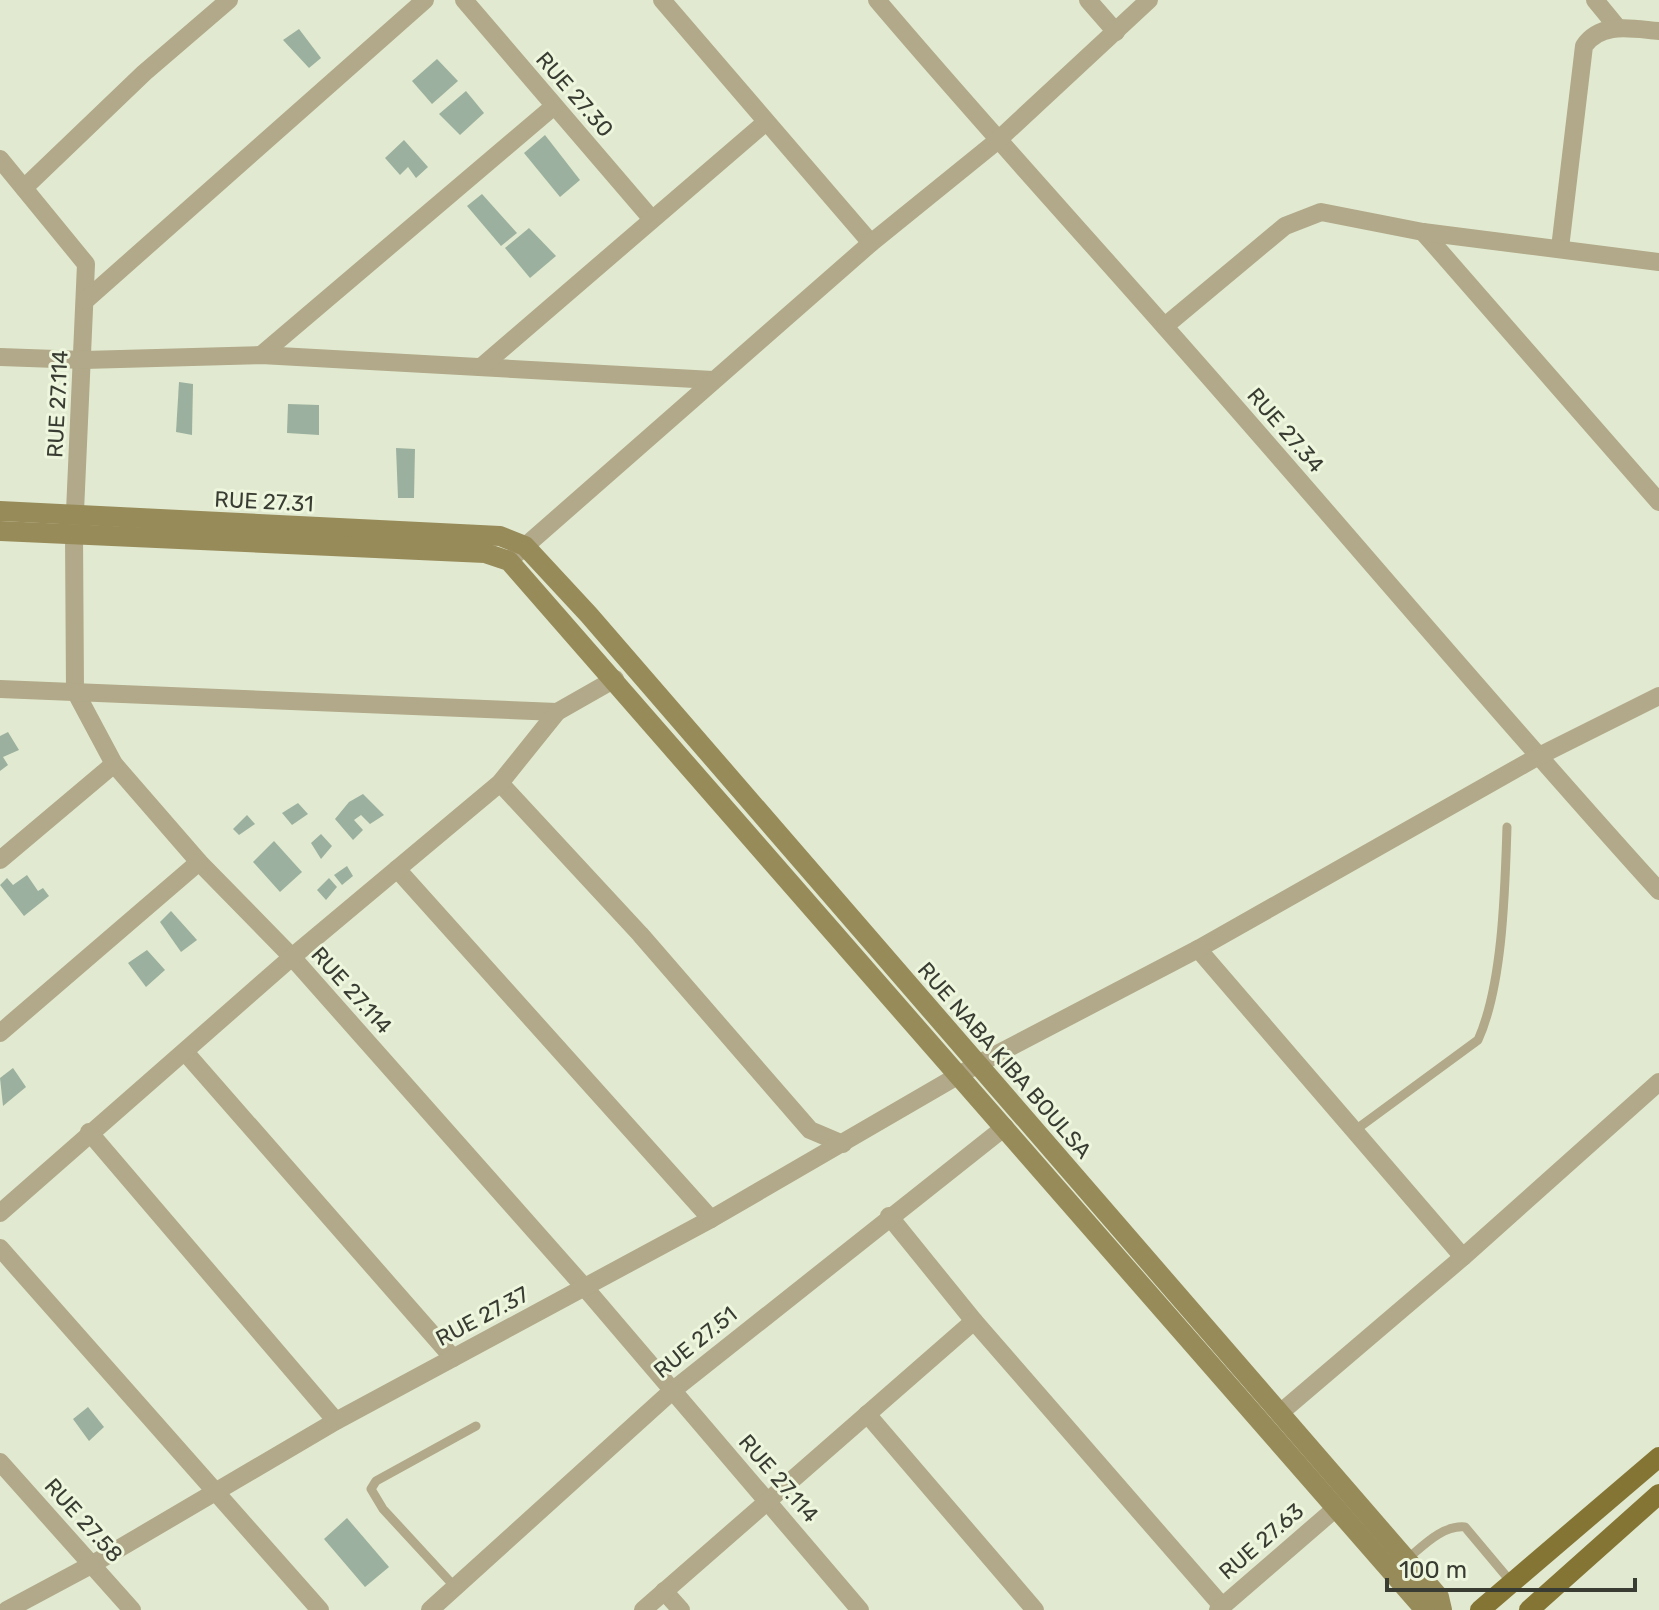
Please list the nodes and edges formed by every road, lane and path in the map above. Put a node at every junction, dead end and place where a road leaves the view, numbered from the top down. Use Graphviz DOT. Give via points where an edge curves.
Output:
graph roads {
  1 [pos="229,0"];
  2 [pos="425,0"];
  3 [pos="464,0"];
  4 [pos="662,0"];
  5 [pos="877,0"];
  6 [pos="1088,0"];
  7 [pos="1149,0"];
  8 [pos="1595,0"];
  9 [pos="1618,28"];
  10 [pos="1659,31"];
  11 [pos="1116,32"];
  12 [pos="553,107"];
  13 [pos="766,122"];
  14 [pos="997,141"];
  15 [pos="0,159"];
  16 [pos="24,188"];
  17 [pos="650,217"];
  18 [pos="1423,232"];
  19 [pos="871,243"];
  20 [pos="1560,248"];
  21 [pos="1659,262"];
  22 [pos="86,300"];
  23 [pos="1165,326"];
  24 [pos="261,355"];
  25 [pos="0,357"];
  26 [pos="84,360"];
  27 [pos="481,367"];
  28 [pos="713,380"];
  29 [pos="1659,502"];
  30 [pos="0,511"];
  31 [pos="75,525"];
  32 [pos="0,531"];
  33 [pos="525,546"];
  34 [pos="509,561"];
  35 [pos="615,679"];
  36 [pos="0,689"];
  37 [pos="75,691"];
  38 [pos="1659,696"];
  39 [pos="557,712"];
  40 [pos="1537,757"];
  41 [pos="114,764"];
  42 [pos="500,783"];
  43 [pos="1507,827"];
  44 [pos="0,860"];
  45 [pos="199,862"];
  46 [pos="397,869"];
  47 [pos="1659,891"];
  48 [pos="1198,949"];
  49 [pos="292,957"];
  50 [pos="0,1033"];
  51 [pos="185,1052"];
  52 [pos="978,1064"];
  53 [pos="960,1076"];
  54 [pos="1659,1082"];
  55 [pos="1005,1127"];
  56 [pos="810,1130"];
  57 [pos="1354,1131"];
  58 [pos="89,1132"];
  59 [pos="843,1144"];
  60 [pos="816,1160"];
  61 [pos="0,1213"];
  62 [pos="889,1216"];
  63 [pos="711,1219"];
  64 [pos="0,1248"];
  65 [pos="1463,1257"];
  66 [pos="586,1289"];
  67 [pos="974,1321"];
  68 [pos="453,1358"];
  69 [pos="672,1391"];
  70 [pos="1280,1413"];
  71 [pos="867,1414"];
  72 [pos="336,1421"];
  73 [pos="476,1426"];
  74 [pos="1659,1457"];
  75 [pos="0,1462"];
  76 [pos="214,1491"];
  77 [pos="1659,1494"];
  78 [pos="767,1500"];
  79 [pos="1336,1508"];
  80 [pos="1406,1560"];
  81 [pos="91,1565"];
  82 [pos="1512,1583"];
  83 [pos="455,1587"];
  84 [pos="664,1591"];
  85 [pos="1220,1608"];
  86 [pos="7,1610"];
  87 [pos="132,1610"];
  88 [pos="320,1610"];
  89 [pos="430,1610"];
  90 [pos="643,1610"];
  91 [pos="681,1610"];
  92 [pos="860,1610"];
  93 [pos="1035,1610"];
  94 [pos="1425,1610"];
  95 [pos="1442,1610"];
  96 [pos="1480,1610"];
  97 [pos="1529,1610"];
  1 -- 16 [label="street"];
  2 -- 22 [label="street"];
  3 -- 12 [label="street, RUE 27.30"];
  4 -- 13 [label="street"];
  5 -- 14 [label="street, RUE 27.34"];
  6 -- 11 [label="street"];
  7 -- 11 [label="street"];
  8 -- 9 [label="street"];
  9 -- 10 [label="street"];
  9 -- 20 [label="street" via="1595,34 1584,46"];
  11 -- 14 [label="street"];
  12 -- 17 [label="street, RUE 27.30"];
  12 -- 24 [label="street"];
  13 -- 17 [label="street"];
  13 -- 19 [label="street"];
  14 -- 19 [label="street"];
  14 -- 23 [label="street, RUE 27.34"];
  15 -- 16 [label="street, RUE 27.114"];
  16 -- 22 [label="street, RUE 27.114" via="86,264"];
  17 -- 27 [label="street"];
  18 -- 20 [label="street"];
  18 -- 23 [label="street" via="1321,212 1301,217"];
  18 -- 29 [label="street"];
  19 -- 28 [label="street"];
  20 -- 21 [label="street"];
  22 -- 26 [label="street, RUE 27.114"];
  23 -- 40 [label="street, RUE 27.34"];
  24 -- 26 [label="street"];
  24 -- 27 [label="street"];
  25 -- 26 [label="street"];
  26 -- 31 [label="street, RUE 27.114"];
  27 -- 28 [label="street"];
  28 -- 33 [label="street"];
  30 -- 31 [label="street, RUE 27.31"];
  31 -- 32 [label="street, RUE 27.31"];
  31 -- 33 [label="street, RUE 27.31" via="500,536"];
  31 -- 34 [label="street, RUE 27.31" via="485,553"];
  31 -- 37 [label="street, RUE 27.114"];
  33 -- 34 [label="street"];
  33 -- 52 [label="street, RUE NABA KIBA BOULSA"];
  34 -- 35 [label="street, RUE NABA KIBA BOULSA"];
  35 -- 39 [label="street"];
  35 -- 53 [label="street, RUE NABA KIBA BOULSA"];
  36 -- 37 [label="street"];
  37 -- 39 [label="street"];
  37 -- 41 [label="street, RUE 27.114"];
  38 -- 40 [label="street, RUE 27.37"];
  39 -- 42 [label="street"];
  40 -- 47 [label="street, RUE 27.34"];
  40 -- 48 [label="street, RUE 27.37"];
  41 -- 44 [label="street"];
  41 -- 45 [label="street, RUE 27.114"];
  42 -- 46 [label="street"];
  42 -- 56 [label="street"];
  43 -- 57 [label="lane" via="1505,888 1488,1008 1478,1040"];
  45 -- 49 [label="street, RUE 27.114"];
  45 -- 50 [label="street"];
  46 -- 49 [label="street"];
  46 -- 63 [label="street"];
  48 -- 52 [label="street, RUE 27.37"];
  48 -- 57 [label="street"];
  49 -- 51 [label="street"];
  49 -- 66 [label="street, RUE 27.114"];
  51 -- 58 [label="street"];
  51 -- 68 [label="street"];
  52 -- 53 [label="street, RUE 27.37"];
  52 -- 70 [label="street, RUE NABA KIBA BOULSA"];
  53 -- 55 [label="street, RUE NABA KIBA BOULSA"];
  53 -- 59 [label="street, RUE 27.37"];
  54 -- 65 [label="street"];
  55 -- 62 [label="street, RUE 27.51"];
  55 -- 79 [label="street, RUE NABA KIBA BOULSA"];
  56 -- 59 [label="street"];
  56 -- 60 [label="street"];
  57 -- 65 [label="street"];
  58 -- 61 [label="street"];
  58 -- 72 [label="street"];
  59 -- 60 [label="street, RUE 27.37"];
  60 -- 63 [label="street, RUE 27.37"];
  62 -- 67 [label="street"];
  62 -- 69 [label="street, RUE 27.51"];
  63 -- 66 [label="street, RUE 27.37"];
  64 -- 76 [label="street"];
  65 -- 70 [label="street"];
  66 -- 68 [label="street, RUE 27.37"];
  66 -- 69 [label="street, RUE 27.114"];
  67 -- 71 [label="street"];
  67 -- 85 [label="street"];
  68 -- 72 [label="street, RUE 27.37"];
  69 -- 78 [label="street, RUE 27.114"];
  69 -- 83 [label="street, RUE 27.51"];
  70 -- 80 [label="street, RUE NABA KIBA BOULSA"];
  71 -- 78 [label="street"];
  71 -- 93 [label="street"];
  72 -- 76 [label="street, RUE 27.37"];
  73 -- 83 [label="lane" via="376,1481 371,1489"];
  74 -- 82 [label="main road"];
  75 -- 81 [label="street, RUE 27.58"];
  76 -- 81 [label="street, RUE 27.37"];
  76 -- 88 [label="street"];
  77 -- 97 [label="main road"];
  78 -- 84 [label="street"];
  78 -- 92 [label="street, RUE 27.114"];
  79 -- 85 [label="street, RUE 27.63"];
  79 -- 94 [label="street, RUE NABA KIBA BOULSA"];
  80 -- 82 [label="lane" via="1453,1526 1465,1527"];
  80 -- 95 [label="street, RUE NABA KIBA BOULSA" via="1439,1597"];
  81 -- 86 [label="street, RUE 27.37"];
  81 -- 87 [label="street, RUE 27.58"];
  82 -- 96 [label="main road"];
  83 -- 89 [label="street, RUE 27.51"];
  84 -- 90 [label="street"];
  84 -- 91 [label="street"];
}
